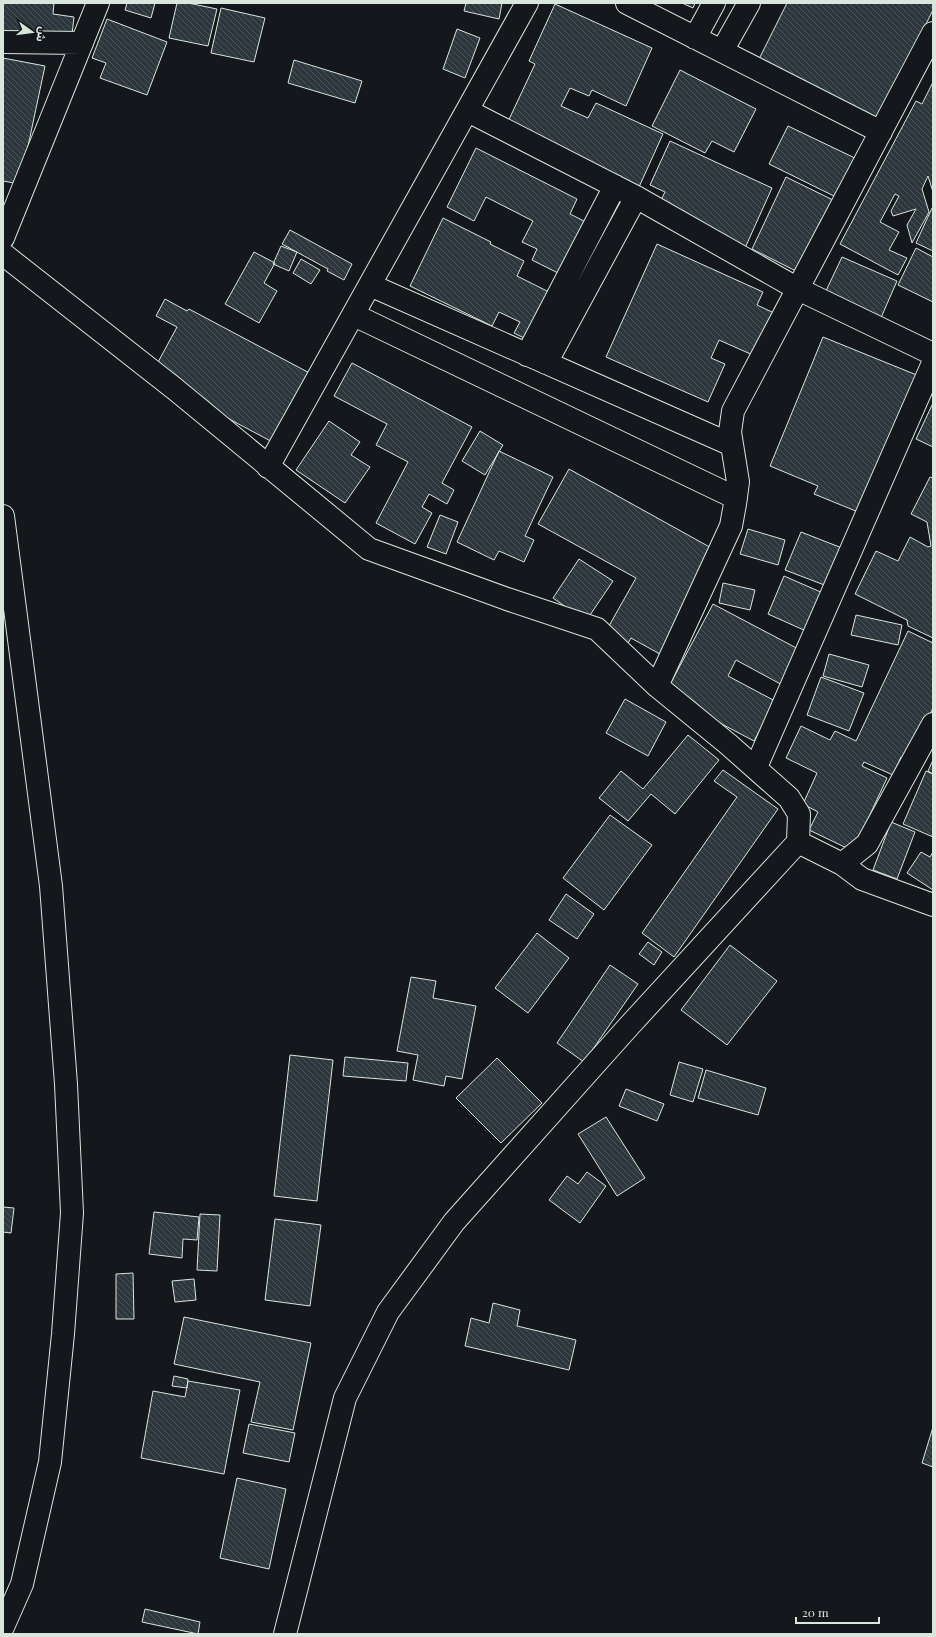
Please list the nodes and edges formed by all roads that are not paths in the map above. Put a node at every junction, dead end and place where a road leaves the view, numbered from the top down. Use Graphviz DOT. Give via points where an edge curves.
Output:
graph roads {
  1 [pos="98,3"];
  2 [pos="527,3"];
  3 [pos="627,3"];
  4 [pos="714,3"];
  5 [pos="749,3"];
  6 [pos="933,33"];
  7 [pos="695,38"];
  8 [pos="3,42"];
  9 [pos="82,43"];
  10 [pos="722,51"];
  11 [pos="468,111"];
  12 [pos="881,132"];
  13 [pos="615,186"];
  14 [pos="636,197"];
  15 [pos="3,238"];
  16 [pos="3,254"];
  17 [pos="370,285"];
  18 [pos="798,289"];
  19 [pos="354,315"];
  20 [pos="933,354"];
  21 [pos="527,355"];
  22 [pos="546,363"];
  23 [pos="933,363"];
  24 [pos="732,445"];
  25 [pos="268,467"];
  26 [pos="736,498"];
  27 [pos="3,516"];
  28 [pos="657,686"];
  29 [pos="933,724"];
  30 [pos="756,768"];
  31 [pos="798,842"];
  32 [pos="842,864"];
  33 [pos="933,905"];
  34 [pos="3,1627"];
  35 [pos="285,1634"];
  1 -- 9 [label="street"];
  2 -- 11 [label="street"];
  3 -- 7 [label="street"];
  4 -- 7 [label="street"];
  5 -- 10 [label="street"];
  6 -- 12 [label="street"];
  7 -- 10 [label="street"];
  8 -- 9 [label="street"];
  9 -- 15 [label="street"];
  10 -- 12 [label="street"];
  11 -- 13 [label="street"];
  11 -- 17 [label="street"];
  12 -- 18 [label="street"];
  13 -- 14 [label="street"];
  13 -- 21 [label="street"];
  14 -- 18 [label="street"];
  14 -- 22 [label="street"];
  16 -- 25 [label="street" via="175,389"];
  17 -- 19 [label="street"];
  17 -- 21 [label="street"];
  18 -- 20 [label="street"];
  18 -- 24 [label="street" via="733,412 730,432"];
  19 -- 25 [label="street"];
  19 -- 26 [label="street"];
  21 -- 22 [label="street"];
  22 -- 24 [label="street"];
  23 -- 30 [label="street"];
  24 -- 26 [label="street" via="738,482"];
  25 -- 28 [label="street" via="369,549 597,629"];
  26 -- 28 [label="street" via="731,526"];
  27 -- 34 [label="street" via="51,886 66,1084 72,1213 64,1334 50,1462 22,1584"];
  28 -- 30 [label="street"];
  29 -- 32 [label="street" via="867,844"];
  30 -- 31 [label="street" via="789,798 799,814"];
  31 -- 32 [label="street"];
  31 -- 35 [label="street" via="454,1222 388,1312 345,1398"];
  32 -- 33 [label="street" via="862,879"];
}
